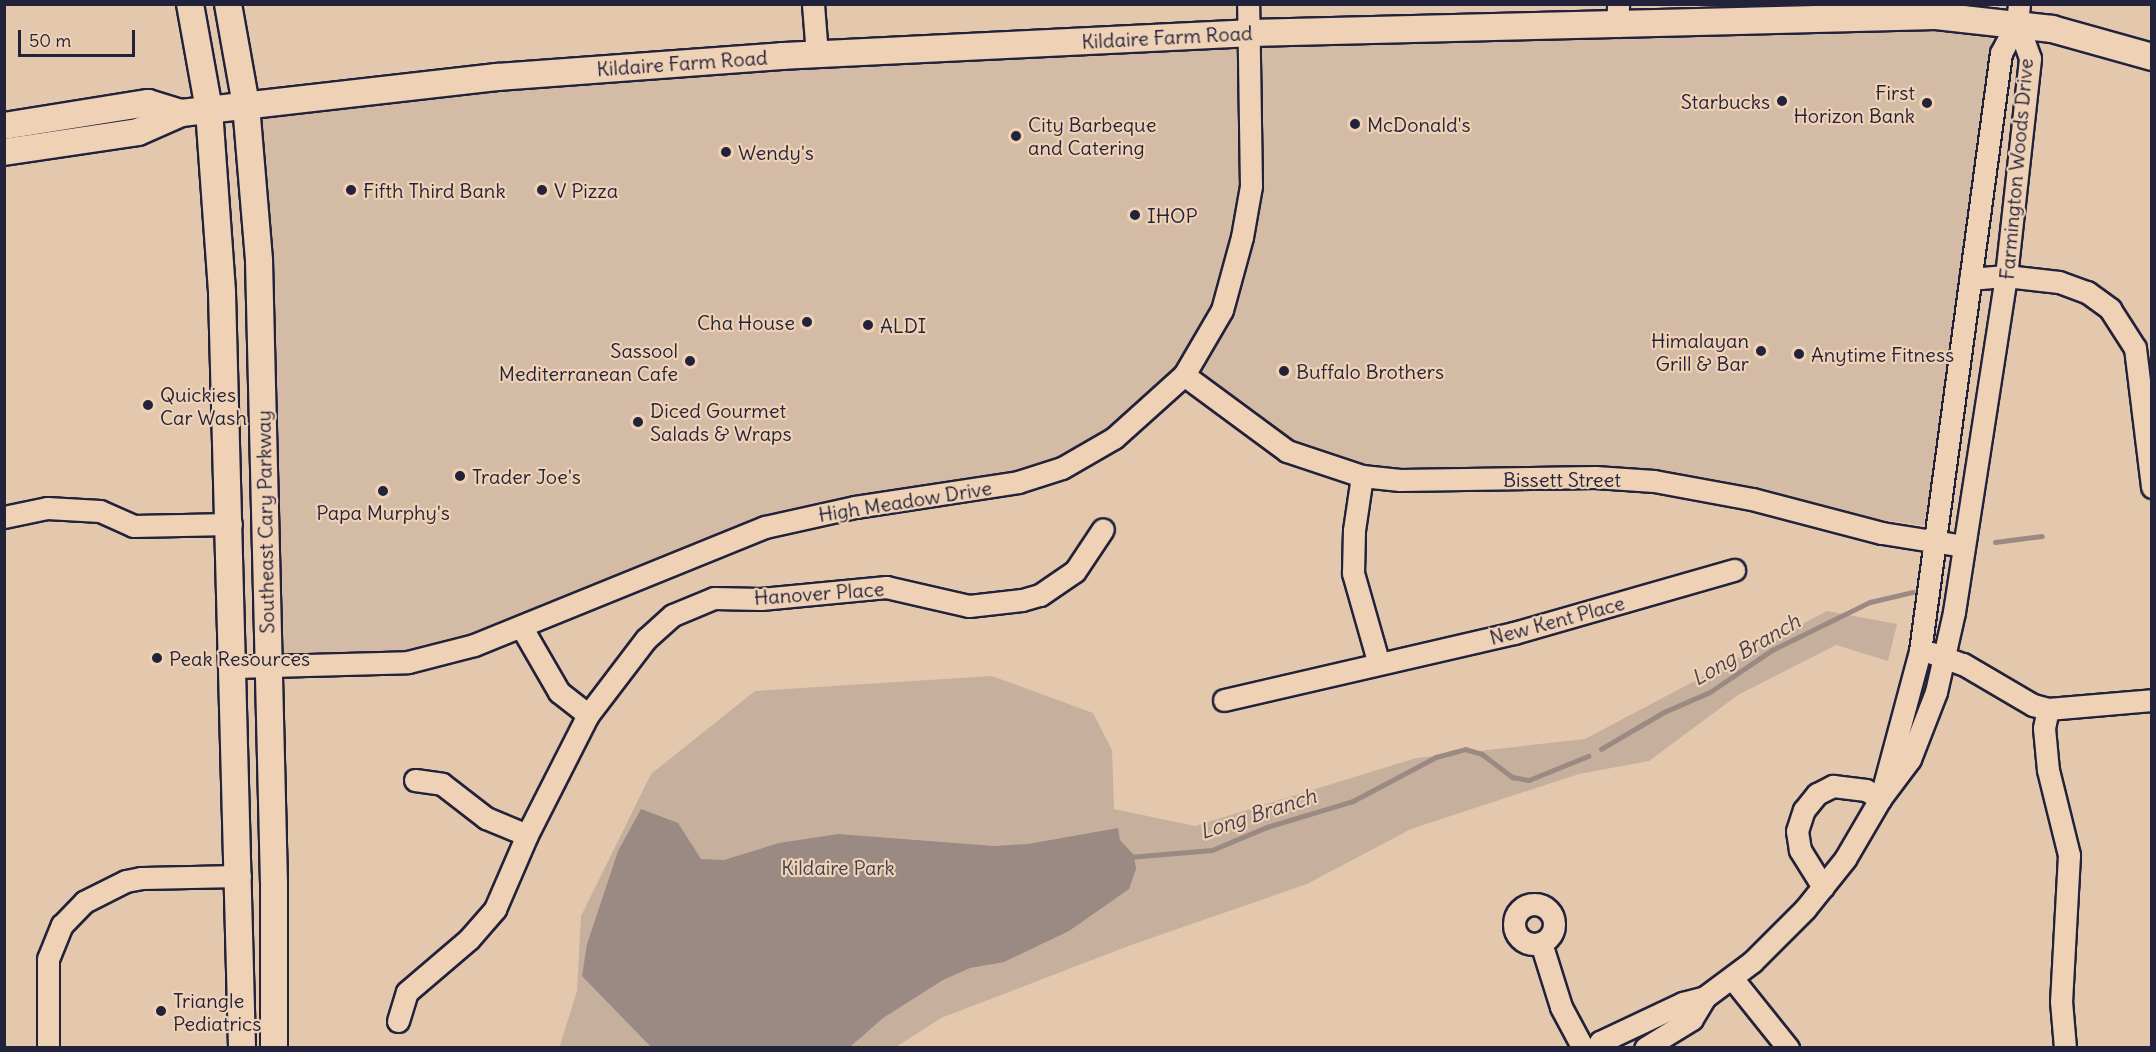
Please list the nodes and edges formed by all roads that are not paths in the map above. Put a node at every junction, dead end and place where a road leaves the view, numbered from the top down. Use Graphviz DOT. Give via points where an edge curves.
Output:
graph roads {
  1 [pos="190,4"];
  2 [pos="228,4"];
  3 [pos="813,4"];
  4 [pos="1248,4"];
  5 [pos="2018,14"];
  6 [pos="1618,15"];
  7 [pos="1250,33"];
  8 [pos="817,55"];
  9 [pos="2151,57"];
  10 [pos="246,105"];
  11 [pos="209,110"];
  12 [pos="182,113"];
  13 [pos="4,126"];
  14 [pos="4,152"];
  15 [pos="2006,276"];
  16 [pos="1970,279"];
  17 [pos="1184,375"];
  18 [pos="1362,476"];
  19 [pos="2151,487"];
  20 [pos="4,518"];
  21 [pos="231,524"];
  22 [pos="1103,529"];
  23 [pos="1935,543"];
  24 [pos="1963,546"];
  25 [pos="1734,570"];
  26 [pos="522,628"];
  27 [pos="1920,651"];
  28 [pos="1945,656"];
  29 [pos="1378,661"];
  30 [pos="269,666"];
  31 [pos="234,667"];
  32 [pos="1224,699"];
  33 [pos="2151,700"];
  34 [pos="2048,709"];
  35 [pos="588,714"];
  36 [pos="415,780"];
  37 [pos="1880,799"];
  38 [pos="527,835"];
  39 [pos="240,876"];
  40 [pos="1823,887"];
  41 [pos="1541,943"];
  42 [pos="1732,978"];
  43 [pos="1705,997"];
  44 [pos="398,1021"];
  45 [pos="48,1047"];
  46 [pos="242,1047"];
  47 [pos="274,1047"];
  48 [pos="1583,1047"];
  49 [pos="1597,1047"];
  50 [pos="1645,1047"];
  51 [pos="1788,1047"];
  52 [pos="2065,1047"];
  1 -- 11 [label="main road, Southeast Cary Parkway"];
  2 -- 10 [label="main road, Southeast Cary Parkway"];
  3 -- 8 [label="street"];
  4 -- 7 [label="street, High Meadow Drive"];
  5 -- 6 [label="main road, Kildaire Farm Road"];
  5 -- 9 [label="main road, Kildaire Farm Road"];
  5 -- 15 [label="street, Farmington Woods Drive" via="2030,58"];
  5 -- 16 [label="street, Farmington Woods Drive" via="2001,53"];
  6 -- 7 [label="main road, Kildaire Farm Road"];
  7 -- 8 [label="main road, Kildaire Farm Road"];
  7 -- 17 [label="street, High Meadow Drive" via="1252,143 1242,237 1222,310"];
  8 -- 10 [label="main road, Kildaire Farm Road" via="497,77"];
  10 -- 11 [label="main road, Kildaire Farm Road"];
  10 -- 30 [label="main road, Southeast Cary Parkway" via="259,261"];
  11 -- 12 [label="main road, Kildaire Farm Road"];
  11 -- 21 [label="main road, Southeast Cary Parkway" via="222,293"];
  12 -- 13 [label="main road, Kildaire Farm Road" via="148,103"];
  12 -- 14 [label="main road, Kildaire Farm Road" via="138,132"];
  15 -- 16 [label="street"];
  15 -- 19 [label="street" via="2048,280 2087,292 2110,309 2125,328 2138,361"];
  15 -- 24 [label="street, Farmington Woods Drive"];
  16 -- 23 [label="street, Farmington Woods Drive"];
  17 -- 18 [label="street, Bissett Street" via="1287,451"];
  17 -- 26 [label="street, High Meadow Drive" via="1114,438 1043,475 984,490 855,507 765,527"];
  18 -- 23 [label="street, Bissett Street" via="1400,480 1595,477 1654,481 1705,488"];
  18 -- 29 [label="street" via="1353,573"];
  20 -- 21 [label="street" via="47,508 100,511 133,526"];
  21 -- 31 [label="main road, Southeast Cary Parkway"];
  22 -- 35 [label="street, Hanover Place" via="1075,571 1041,595 1002,604 969,606 886,587 761,599 714,598 685,606 646,639"];
  23 -- 24 [label="street, Bissett Street"];
  23 -- 27 [label="street, Farmington Woods Drive"];
  24 -- 28 [label="street, Farmington Woods Drive"];
  25 -- 29 [label="street, New Kent Place" via="1514,633"];
  26 -- 30 [label="street, High Meadow Drive" via="408,662"];
  26 -- 35 [label="street" via="559,692"];
  27 -- 28 [label="street"];
  27 -- 37 [label="street, Farmington Woods Drive"];
  28 -- 34 [label="street" via="2033,705"];
  28 -- 37 [label="street, Farmington Woods Drive" via="1910,759"];
  29 -- 32 [label="street, New Kent Place"];
  30 -- 31 [label="street, High Meadow Drive"];
  30 -- 47 [label="main road, Southeast Cary Parkway"];
  31 -- 39 [label="main road, Southeast Cary Parkway"];
  33 -- 34 [label="street"];
  34 -- 52 [label="street" via="2044,728 2048,770 2069,855 2061,1001"];
  35 -- 38 [label="street, Hanover Place"];
  36 -- 38 [label="street" via="442,784 486,818"];
  37 -- 40 [label="street, Farmington Woods Drive" via="1868,825"];
  37 -- 40 [label="street" via="1866,790 1833,786 1817,794 1804,810 1797,831 1800,850"];
  38 -- 44 [label="street, Hanover Place" via="495,909 469,939 407,992"];
  39 -- 45 [label="street" via="141,878 119,884 84,902 62,925 48,959"];
  39 -- 46 [label="main road, Southeast Cary Parkway"];
  40 -- 42 [label="street, Farmington Woods Drive"];
  41 -- 48 [label="street" via="1561,1007"];
  42 -- 43 [label="street, Farmington Woods Drive"];
  42 -- 51 [label="street"];
  43 -- 49 [label="street, Farmington Woods Drive" via="1683,1003 1599,1042"];
  43 -- 50 [label="street, Farmington Woods Drive" via="1692,1019"];
}
